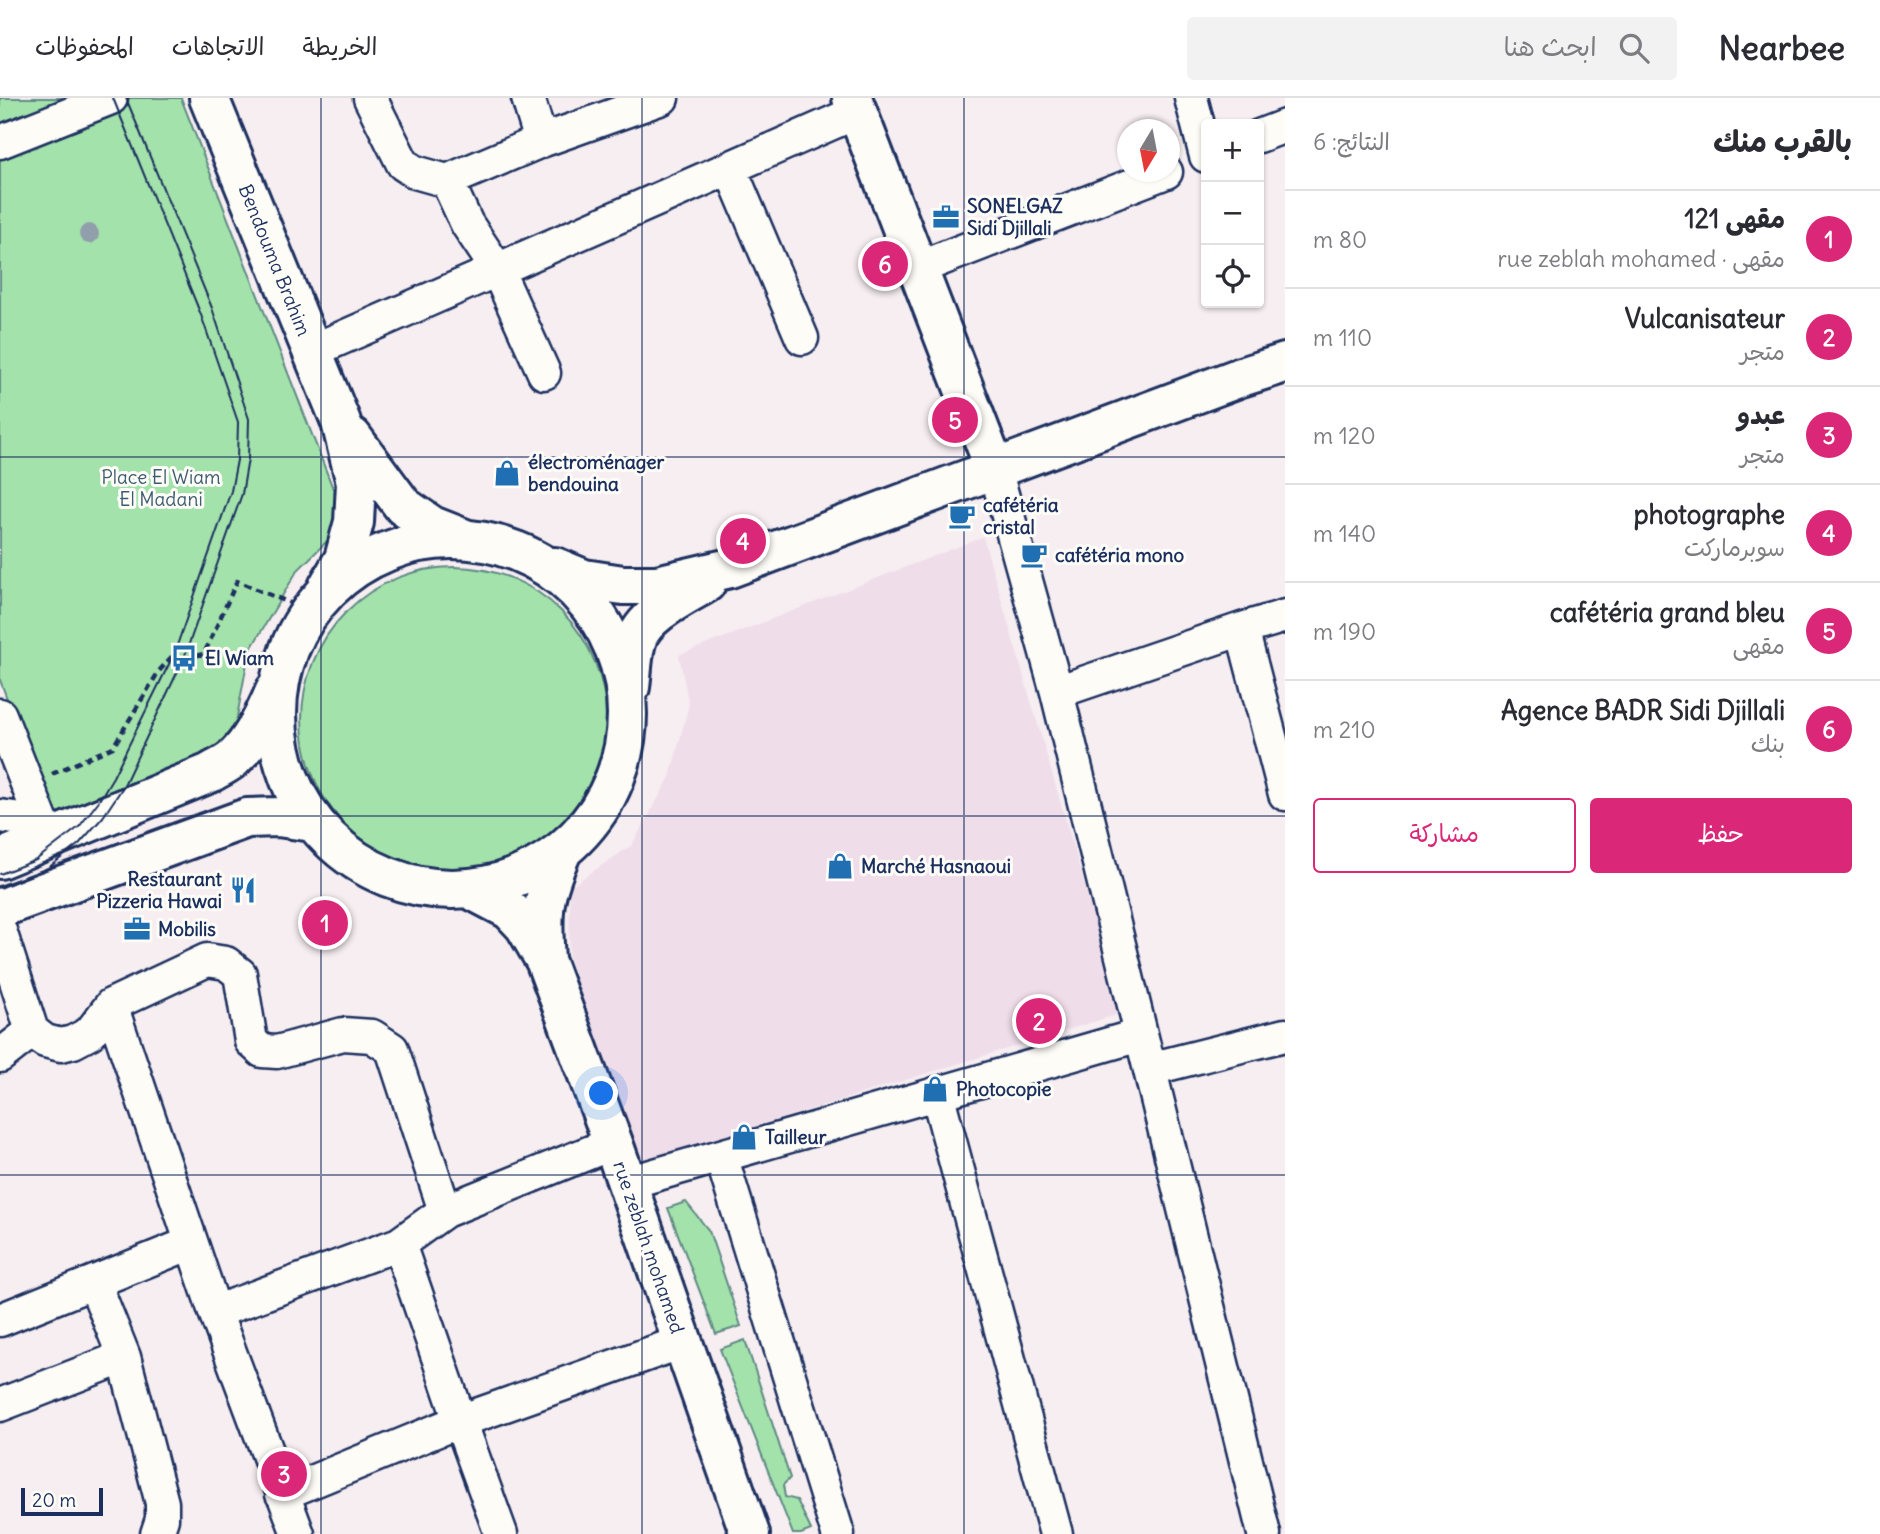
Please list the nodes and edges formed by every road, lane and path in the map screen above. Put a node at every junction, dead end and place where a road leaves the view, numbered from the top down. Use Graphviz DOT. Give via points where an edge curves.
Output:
graph roads {
  1 [pos="111,98"];
  2 [pos="209,98"];
  3 [pos="370,98"];
  4 [pos="528,98"];
  5 [pos="662,98"];
  6 [pos="1191,98"];
  7 [pos="855,105"];
  8 [pos="1285,126"];
  9 [pos="1264,134"];
  10 [pos="1201,137"];
  11 [pos="541,141"];
  12 [pos="0,142"];
  13 [pos="1201,158"];
  14 [pos="1180,166"];
  15 [pos="730,168"];
  16 [pos="447,181"];
  17 [pos="1140,182"];
  18 [pos="918,268"];
  19 [pos="497,269"];
  20 [pos="802,338"];
  21 [pos="312,351"];
  22 [pos="1285,363"];
  23 [pos="544,373"];
  24 [pos="341,422"];
  25 [pos="995,469"];
  26 [pos="467,540"];
  27 [pos="527,556"];
  28 [pos="730,568"];
  29 [pos="318,601"];
  30 [pos="1285,616"];
  31 [pos="1242,629"];
  32 [pos="174,654"];
  33 [pos="184,659"];
  34 [pos="279,679"];
  35 [pos="1057,692"];
  36 [pos="627,713"];
  37 [pos="0,715"];
  38 [pos="27,785"];
  39 [pos="1285,791"];
  40 [pos="0,816"];
  41 [pos="313,822"];
  42 [pos="45,831"];
  43 [pos="562,851"];
  44 [pos="0,859"];
  45 [pos="468,888"];
  46 [pos="0,908"];
  47 [pos="0,930"];
  48 [pos="545,960"];
  49 [pos="111,1005"];
  50 [pos="32,1031"];
  51 [pos="1140,1035"];
  52 [pos="1285,1035"];
  53 [pos="0,1056"];
  54 [pos="1150,1069"];
  55 [pos="937,1093"];
  56 [pos="613,1143"];
  57 [pos="721,1156"];
  58 [pos="627,1183"];
  59 [pos="445,1211"];
  60 [pos="191,1243"];
  61 [pos="399,1244"];
  62 [pos="94,1282"];
  63 [pos="215,1312"];
  64 [pos="0,1320"];
  65 [pos="682,1342"];
  66 [pos="124,1357"];
  67 [pos="0,1405"];
  68 [pos="460,1421"];
  69 [pos="282,1494"];
  70 [pos="157,1534"];
  71 [pos="298,1534"];
  72 [pos="501,1534"];
  73 [pos="750,1534"];
  74 [pos="838,1534"];
  75 [pos="1056,1534"];
  76 [pos="1264,1534"];
  1 -- 12 [label="street"];
  2 -- 21 [label="main road, Bendouma Brahim"];
  3 -- 16 [label="street" via="402,164"];
  4 -- 11 [label="street"];
  5 -- 11 [label="street"];
  6 -- 10 [label="street"];
  7 -- 15 [label="street"];
  7 -- 18 [label="main road"];
  8 -- 9 [label="street"];
  11 -- 16 [label="street"];
  13 -- 14 [label="street"];
  15 -- 19 [label="street"];
  15 -- 20 [label="street"];
  16 -- 19 [label="street" via="467,224"];
  17 -- 18 [label="street"];
  18 -- 25 [label="main road"];
  19 -- 21 [label="street"];
  19 -- 23 [label="street"];
  21 -- 24 [label="main road, Bendouma Brahim"];
  22 -- 25 [label="main road"];
  24 -- 26 [label="main road" via="403,506 432,526"];
  24 -- 29 [label="main road" via="356,483 355,522 344,559"];
  25 -- 28 [label="main road"];
  25 -- 35 [label="street"];
  26 -- 27 [label="main road"];
  26 -- 29 [label="main road" via="436,540 386,552 350,571"];
  27 -- 28 [label="main road" via="584,579 623,585 657,585"];
  27 -- 36 [label="main road" via="555,572 600,620 624,680"];
  28 -- 36 [label="main road" via="644,624 636,641"];
  29 -- 33 [label="path" via="237,581 204,654"];
  29 -- 34 [label="main road" via="291,643"];
  30 -- 31 [label="street"];
  31 -- 35 [label="street"];
  31 -- 39 [label="street"];
  32 -- 38 [label="path" via="113,747"];
  34 -- 41 [label="main road" via="276,717 281,754 293,790"];
  34 -- 42 [label="main road" via="253,734 233,760 210,773"];
  35 -- 51 [label="street"];
  36 -- 43 [label="main road" via="620,765 597,812"];
  37 -- 38 [label="street"];
  38 -- 42 [label="street"];
  40 -- 42 [label="street"];
  41 -- 45 [label="main road" via="356,861 410,884"];
  41 -- 46 [label="main road" via="247,818"];
  42 -- 44 [label="main road"];
  43 -- 45 [label="main road" via="527,873"];
  43 -- 48 [label="main road" via="543,903"];
  45 -- 48 [label="main road" via="510,910"];
  47 -- 50 [label="street"];
  48 -- 56 [label="main road, rue zeblah mohamed"];
  49 -- 50 [label="street" via="90,1033 73,1042 45,1041"];
  49 -- 59 [label="street" via="207,960 226,963 240,974 251,1041 262,1051 277,1052 343,1034 372,1036 391,1049"];
  49 -- 60 [label="street"];
  50 -- 53 [label="street"];
  51 -- 54 [label="street"];
  51 -- 55 [label="street"];
  52 -- 54 [label="street"];
  54 -- 76 [label="street"];
  55 -- 57 [label="street"];
  55 -- 75 [label="street"];
  56 -- 58 [label="main road, rue zeblah mohamed"];
  56 -- 59 [label="street"];
  57 -- 58 [label="street"];
  57 -- 74 [label="street"];
  58 -- 65 [label="main road, rue zeblah mohamed"];
  59 -- 61 [label="street"];
  60 -- 62 [label="street"];
  60 -- 63 [label="street"];
  61 -- 63 [label="street"];
  61 -- 68 [label="street"];
  62 -- 64 [label="street"];
  62 -- 66 [label="street"];
  63 -- 69 [label="street"];
  65 -- 68 [label="street"];
  65 -- 73 [label="main road, rue zeblah mohamed"];
  66 -- 67 [label="street"];
  66 -- 70 [label="street" via="162,1503"];
  68 -- 69 [label="street"];
  68 -- 72 [label="street"];
  69 -- 71 [label="street"];
}
